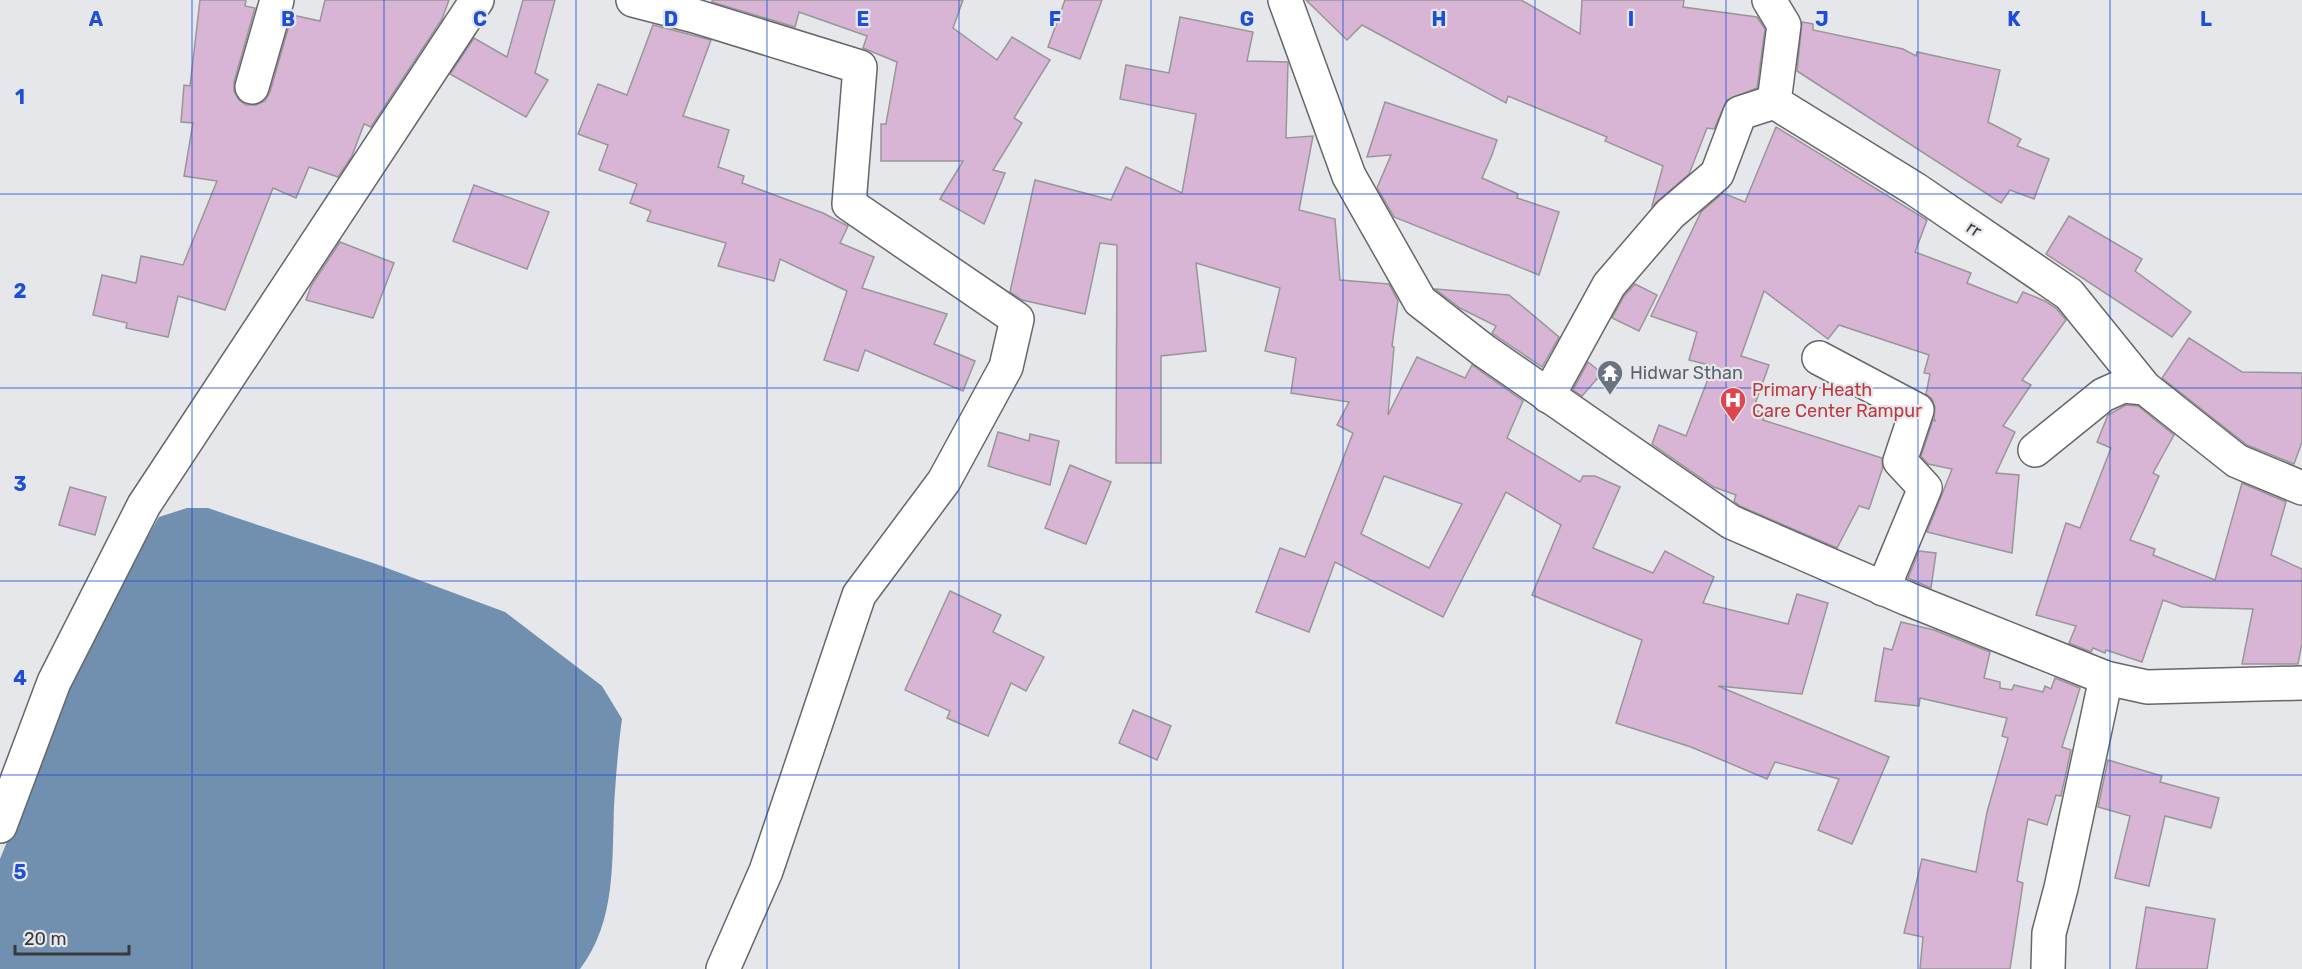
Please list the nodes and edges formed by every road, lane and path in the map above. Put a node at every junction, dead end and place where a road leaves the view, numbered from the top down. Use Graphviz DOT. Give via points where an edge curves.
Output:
graph roads {
  1 [pos="277,0"];
  2 [pos="476,0"];
  3 [pos="633,0"];
  4 [pos="1285,0"];
  5 [pos="1769,0"];
  6 [pos="252,87"];
  7 [pos="1774,102"];
  8 [pos="1819,358"];
  9 [pos="2145,388"];
  10 [pos="1548,396"];
  11 [pos="2035,450"];
  12 [pos="2302,488"];
  13 [pos="1883,589"];
  14 [pos="2106,678"];
  15 [pos="2302,683"];
  16 [pos="0,826"];
  17 [pos="723,969"];
  18 [pos="2048,969"];
  1 -- 6 [label="street"];
  2 -- 16 [label="street" via="144,505 54,681"];
  3 -- 17 [label="street" via="860,67 849,204 1017,320 1006,367 944,481 859,595 766,871"];
  4 -- 10 [label="street" via="1349,176 1420,301"];
  5 -- 7 [label="street" via="1784,25"];
  7 -- 9 [label="street, rr" via="1915,189 2069,294"];
  7 -- 10 [label="street" via="1740,113 1717,174 1670,214 1608,285"];
  8 -- 13 [label="street" via="1917,410 1900,461 1925,488"];
  9 -- 11 [label="street" via="2123,386 2103,395"];
  9 -- 12 [label="street, rr" via="2237,461"];
  10 -- 13 [label="street" via="1731,522"];
  13 -- 14 [label="street"];
  14 -- 15 [label="street" via="2147,687"];
  14 -- 18 [label="street" via="2049,933"];
}
